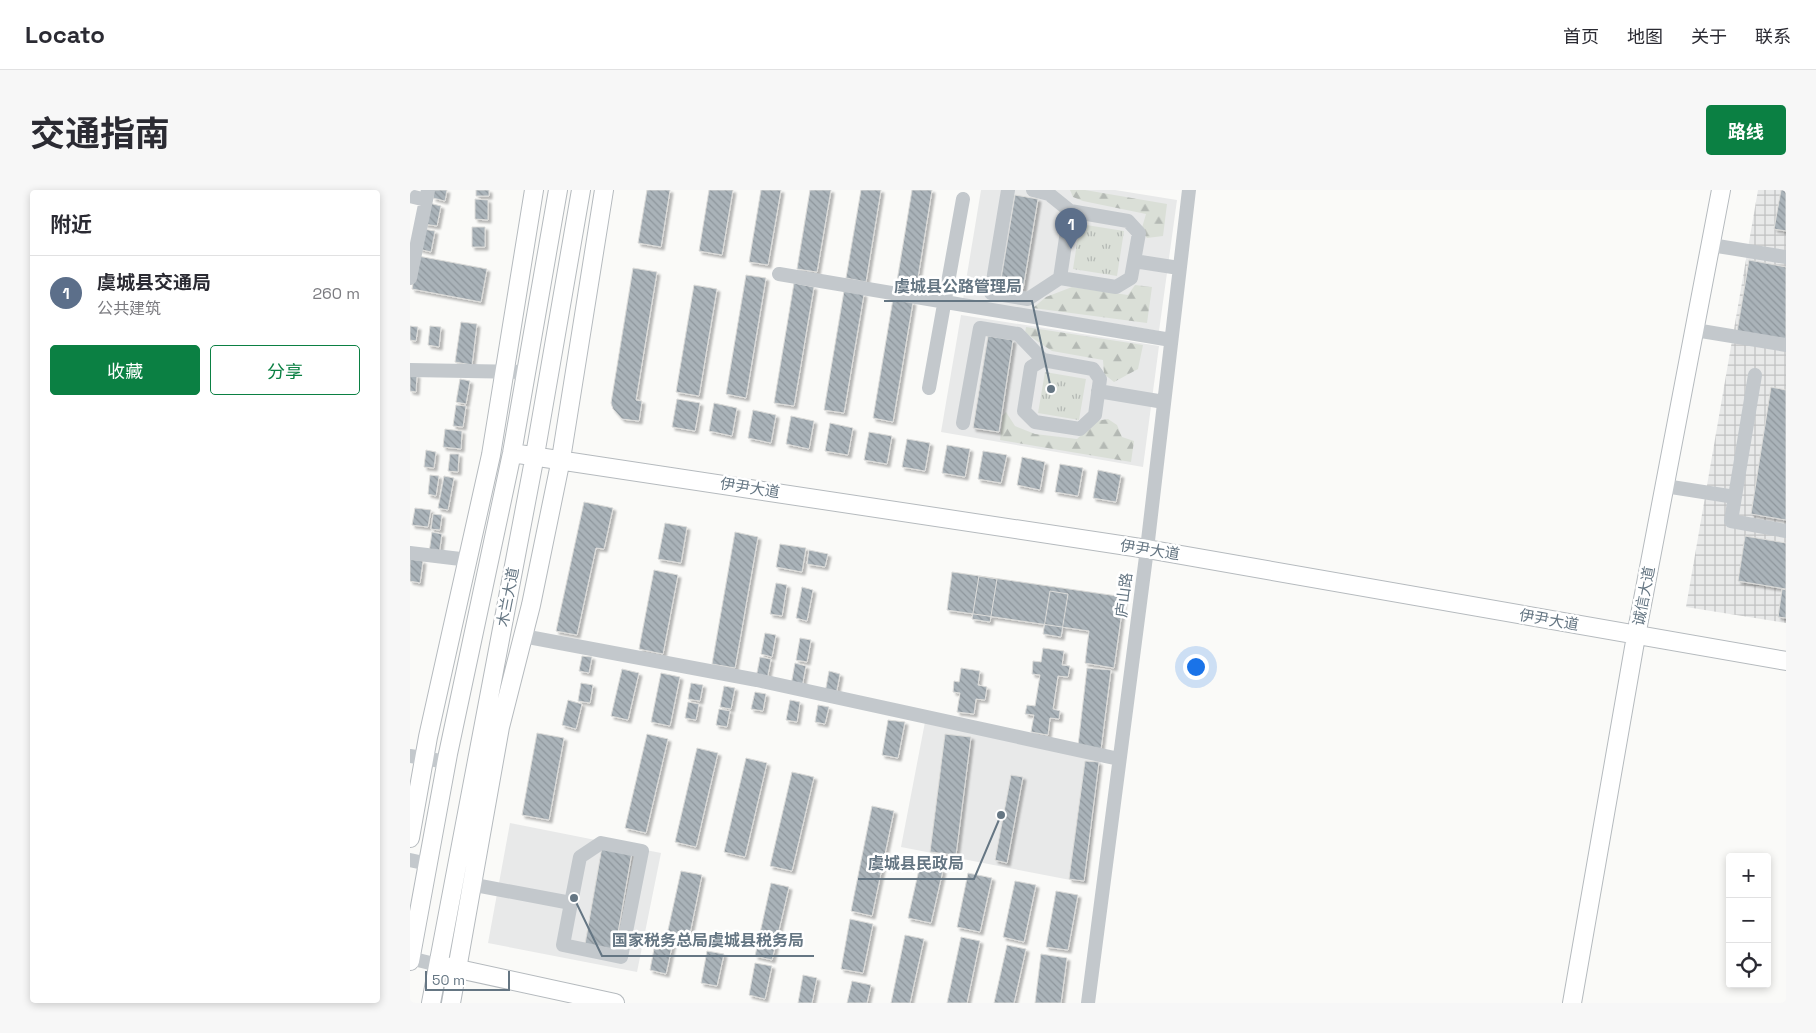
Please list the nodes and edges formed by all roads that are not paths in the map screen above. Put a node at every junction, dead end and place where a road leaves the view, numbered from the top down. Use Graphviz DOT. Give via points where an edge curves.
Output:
graph roads {
  1 [pos="534,190"];
  2 [pos="558,190"];
  3 [pos="581,190"];
  4 [pos="604,190"];
  5 [pos="1008,190"];
  6 [pos="1033,190"];
  7 [pos="1188,190"];
  8 [pos="1721,190"];
  9 [pos="427,195"];
  10 [pos="410,196"];
  11 [pos="963,199"];
  12 [pos="1070,211"];
  13 [pos="1711,245"];
  14 [pos="1786,257"];
  15 [pos="1134,261"];
  16 [pos="1179,268"];
  17 [pos="779,274"];
  18 [pos="410,278"];
  19 [pos="1060,278"];
  20 [pos="945,302"];
  21 [pos="1695,330"];
  22 [pos="1171,340"];
  23 [pos="1786,345"];
  24 [pos="1043,360"];
  25 [pos="410,370"];
  26 [pos="504,371"];
  27 [pos="526,372"];
  28 [pos="1755,375"];
  29 [pos="929,388"];
  30 [pos="1098,391"];
  31 [pos="1164,402"];
  32 [pos="963,423"];
  33 [pos="512,453"];
  34 [pos="535,455"];
  35 [pos="561,459"];
  36 [pos="1665,486"];
  37 [pos="1735,497"];
  38 [pos="1786,531"];
  39 [pos="1147,549"];
  40 [pos="410,554"];
  41 [pos="469,560"];
  42 [pos="523,636"];
  43 [pos="1636,636"];
  44 [pos="1786,661"];
  45 [pos="417,758"];
  46 [pos="1120,759"];
  47 [pos="447,762"];
  48 [pos="410,838"];
  49 [pos="410,860"];
  50 [pos="428,864"];
  51 [pos="454,881"];
  52 [pos="472,884"];
  53 [pos="571,903"];
  54 [pos="410,959"];
  55 [pos="438,965"];
  56 [pos="457,969"];
  57 [pos="431,1003"];
  58 [pos="451,1003"];
  59 [pos="616,1003"];
  60 [pos="1088,1003"];
  61 [pos="1572,1003"];
  1 -- 26 [label="main road"];
  2 -- 27 [label="main road, 木兰大道"];
  3 -- 34 [label="main road, 木兰大道"];
  4 -- 35 [label="main road"];
  5 -- 19 [label="street" via="991,293 1028,299"];
  6 -- 12 [label="street" via="1050,194"];
  7 -- 16 [label="street, 庐山路"];
  8 -- 13 [label="main road, 诚信大道"];
  9 -- 10 [label="street"];
  9 -- 18 [label="street"];
  11 -- 20 [label="street"];
  12 -- 15 [label="street" via="1128,221 1139,233"];
  12 -- 19 [label="street"];
  13 -- 14 [label="street"];
  13 -- 21 [label="main road, 诚信大道"];
  15 -- 16 [label="street"];
  15 -- 19 [label="street" via="1131,278 1116,286"];
  16 -- 22 [label="street, 庐山路"];
  17 -- 20 [label="street"];
  20 -- 22 [label="street"];
  20 -- 29 [label="street"];
  21 -- 23 [label="street"];
  21 -- 36 [label="main road, 诚信大道"];
  22 -- 31 [label="street, 庐山路"];
  24 -- 30 [label="street" via="1093,369 1100,379"];
  24 -- 30 [label="street" via="1030,367 1024,411 1035,422 1080,429 1095,415"];
  24 -- 32 [label="street" via="1018,334 980,328"];
  25 -- 26 [label="street"];
  26 -- 27 [label="street"];
  26 -- 41 [label="main road" via="488,473"];
  27 -- 33 [label="main road, 木兰大道"];
  28 -- 37 [label="street"];
  30 -- 31 [label="street"];
  31 -- 39 [label="street, 庐山路"];
  33 -- 34 [label="main road, 伊尹大道"];
  33 -- 47 [label="main road, 木兰大道"];
  34 -- 35 [label="main road, 伊尹大道"];
  34 -- 51 [label="main road, 木兰大道"];
  35 -- 39 [label="main road, 伊尹大道"];
  35 -- 42 [label="main road"];
  36 -- 37 [label="street"];
  36 -- 43 [label="main road, 诚信大道"];
  37 -- 38 [label="street" via="1731,521"];
  39 -- 43 [label="main road, 伊尹大道"];
  39 -- 46 [label="street, 庐山路"];
  40 -- 41 [label="street"];
  41 -- 45 [label="main road"];
  42 -- 46 [label="street" via="757,680"];
  42 -- 52 [label="main road" via="500,727"];
  43 -- 44 [label="main road, 伊尹大道"];
  43 -- 61 [label="main road, 诚信大道"];
  45 -- 47 [label="street"];
  45 -- 48 [label="main road"];
  46 -- 60 [label="street, 庐山路"];
  47 -- 50 [label="main road, 木兰大道"];
  49 -- 50 [label="street"];
  50 -- 54 [label="main road, 木兰大道"];
  51 -- 52 [label="street"];
  51 -- 55 [label="main road, 木兰大道"];
  52 -- 53 [label="street"];
  52 -- 56 [label="main road"];
  53 -- 53 [label="street" via="563,945 621,957 642,852 601,843 580,857"];
  54 -- 55 [label="street"];
  55 -- 56 [label="main road"];
  55 -- 57 [label="main road, 木兰大道"];
  56 -- 58 [label="main road"];
  56 -- 59 [label="main road"];
}
